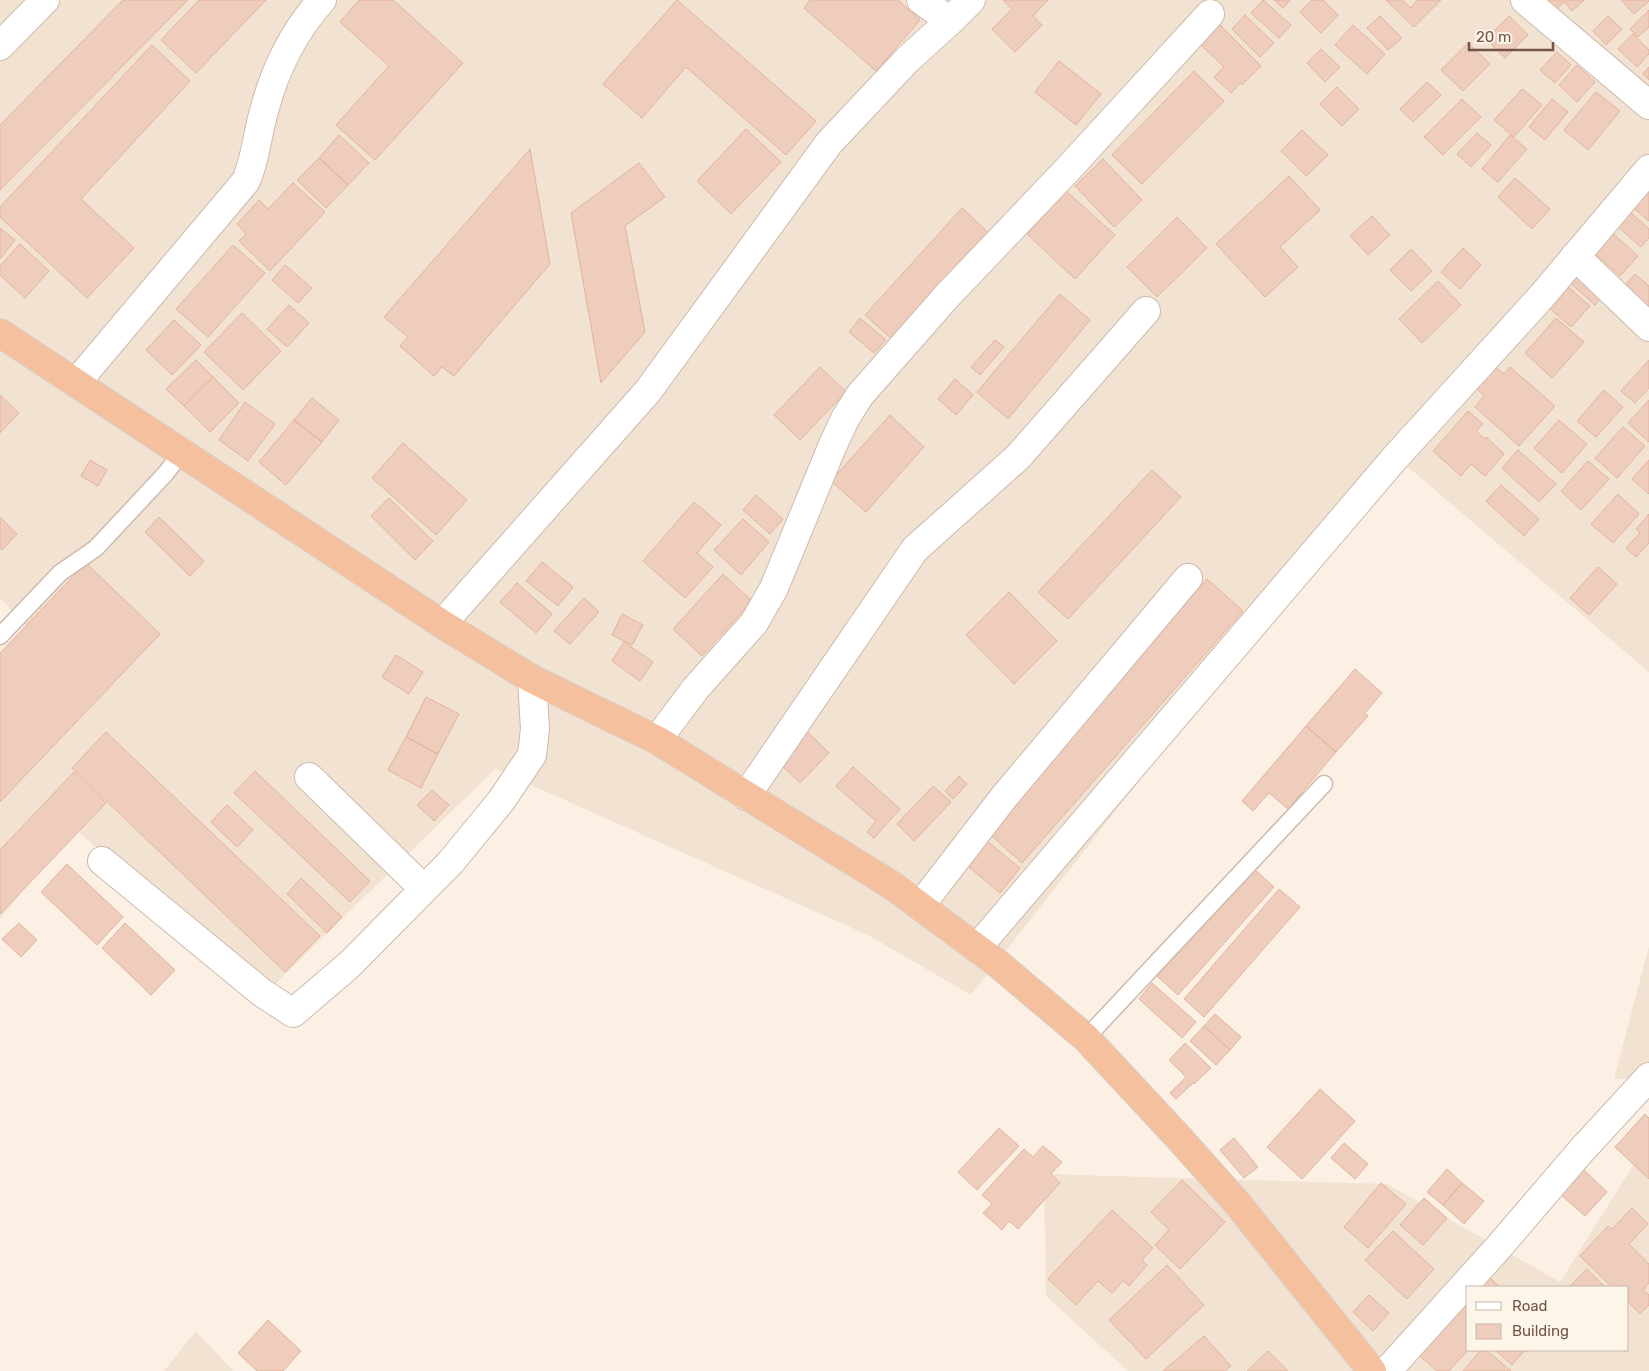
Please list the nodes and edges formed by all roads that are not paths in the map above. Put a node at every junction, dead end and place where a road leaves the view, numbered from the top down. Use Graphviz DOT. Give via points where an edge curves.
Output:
graph roads {
  1 [pos="45,0"];
  2 [pos="322,0"];
  3 [pos="921,0"];
  4 [pos="971,0"];
  5 [pos="1525,0"];
  6 [pos="1210,14"];
  7 [pos="950,21"];
  8 [pos="0,46"];
  9 [pos="1649,105"];
  10 [pos="1649,169"];
  11 [pos="1575,256"];
  12 [pos="1146,311"];
  13 [pos="1649,327"];
  14 [pos="0,333"];
  15 [pos="76,383"];
  16 [pos="182,453"];
  17 [pos="1188,578"];
  18 [pos="442,624"];
  19 [pos="0,636"];
  20 [pos="532,679"];
  21 [pos="657,740"];
  22 [pos="309,777"];
  23 [pos="1324,784"];
  24 [pos="746,796"];
  25 [pos="102,861"];
  26 [pos="424,889"];
  27 [pos="920,906"];
  28 [pos="977,948"];
  29 [pos="1086,1038"];
  30 [pos="1649,1077"];
  31 [pos="1372,1371"];
  32 [pos="1387,1371"];
  1 -- 8 [label="street"];
  2 -- 15 [label="street" via="288,45 264,111 253,164 246,181"];
  3 -- 7 [label="street"];
  4 -- 7 [label="street"];
  5 -- 9 [label="street"];
  6 -- 21 [label="street" via="947,296 860,395 832,447 763,609"];
  7 -- 18 [label="street" via="908,59 829,142 648,391"];
  10 -- 11 [label="street"];
  11 -- 13 [label="street"];
  11 -- 28 [label="street" via="1387,466"];
  12 -- 24 [label="street" via="1018,457 914,549"];
  14 -- 15 [label="highway"];
  15 -- 16 [label="highway"];
  16 -- 18 [label="highway"];
  16 -- 19 [label="lane" via="96,548 60,573"];
  17 -- 27 [label="street" via="1004,797"];
  18 -- 20 [label="highway"];
  20 -- 21 [label="highway"];
  20 -- 26 [label="street" via="535,729 532,755 501,801"];
  21 -- 24 [label="highway"];
  22 -- 26 [label="street"];
  23 -- 29 [label="lane"];
  24 -- 27 [label="highway"];
  25 -- 26 [label="street" via="261,992 293,1013 349,964"];
  27 -- 28 [label="highway"];
  28 -- 29 [label="highway"];
  29 -- 31 [label="highway" via="1238,1203"];
  30 -- 32 [label="street"];
}
